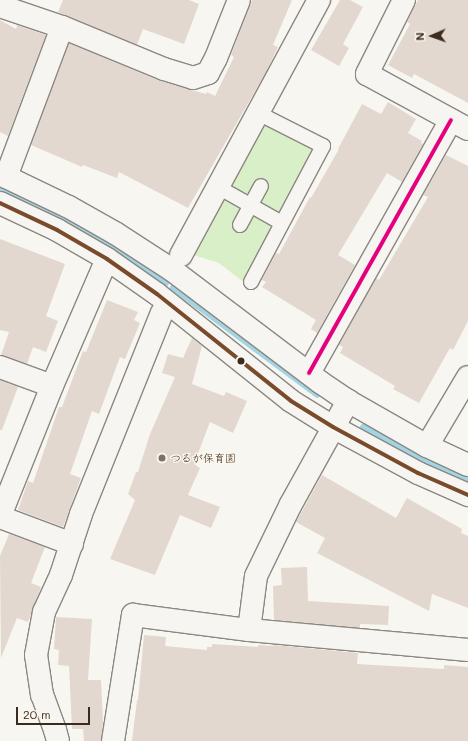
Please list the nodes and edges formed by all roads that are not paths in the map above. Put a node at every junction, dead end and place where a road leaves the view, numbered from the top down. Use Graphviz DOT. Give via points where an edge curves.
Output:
graph roads {
  1 [pos="239,0"];
  2 [pos="319,0"];
  3 [pos="404,0"];
  4 [pos="0,6"];
  5 [pos="62,27"];
  6 [pos="258,113"];
  7 [pos="460,125"];
  8 [pos="3,175"];
  9 [pos="260,186"];
  10 [pos="218,187"];
  11 [pos="0,203"];
  12 [pos="250,205"];
  13 [pos="282,223"];
  14 [pos="240,225"];
  15 [pos="181,255"];
  16 [pos="107,259"];
  17 [pos="251,282"];
  18 [pos="162,313"];
  19 [pos="0,367"];
  20 [pos="309,373"];
  21 [pos="468,377"];
  22 [pos="52,386"];
  23 [pos="348,401"];
  24 [pos="333,427"];
  25 [pos="428,446"];
  26 [pos="468,465"];
  27 [pos="468,495"];
  28 [pos="0,516"];
  29 [pos="72,544"];
  30 [pos="249,630"];
  31 [pos="468,650"];
  32 [pos="58,741"];
  33 [pos="113,741"];
  1 -- 5 [label="street" via="208,73 193,78"];
  2 -- 6 [label="street"];
  3 -- 7 [label="street" via="367,74"];
  4 -- 5 [label="street"];
  5 -- 8 [label="street"];
  6 -- 10 [label="street"];
  6 -- 13 [label="lane" via="323,146"];
  7 -- 20 [label="street"];
  8 -- 20 [label="street" via="115,233 172,270"];
  9 -- 12 [label="lane"];
  10 -- 12 [label="lane"];
  10 -- 15 [label="street"];
  11 -- 16 [label="street" via="56,230"];
  12 -- 13 [label="lane"];
  12 -- 14 [label="lane"];
  13 -- 17 [label="lane"];
  16 -- 22 [label="street"];
  16 -- 24 [label="street" via="157,294 292,401"];
  18 -- 29 [label="street" via="81,514"];
  19 -- 22 [label="street"];
  20 -- 23 [label="street"];
  21 -- 25 [label="street"];
  22 -- 28 [label="street"];
  23 -- 24 [label="street"];
  23 -- 25 [label="street"];
  24 -- 27 [label="street" via="418,473"];
  24 -- 30 [label="street" via="290,504 256,576"];
  25 -- 26 [label="street"];
  28 -- 29 [label="street"];
  29 -- 32 [label="street" via="44,612 36,655 42,695"];
  30 -- 31 [label="street"];
  30 -- 33 [label="street" via="133,615"];
}
